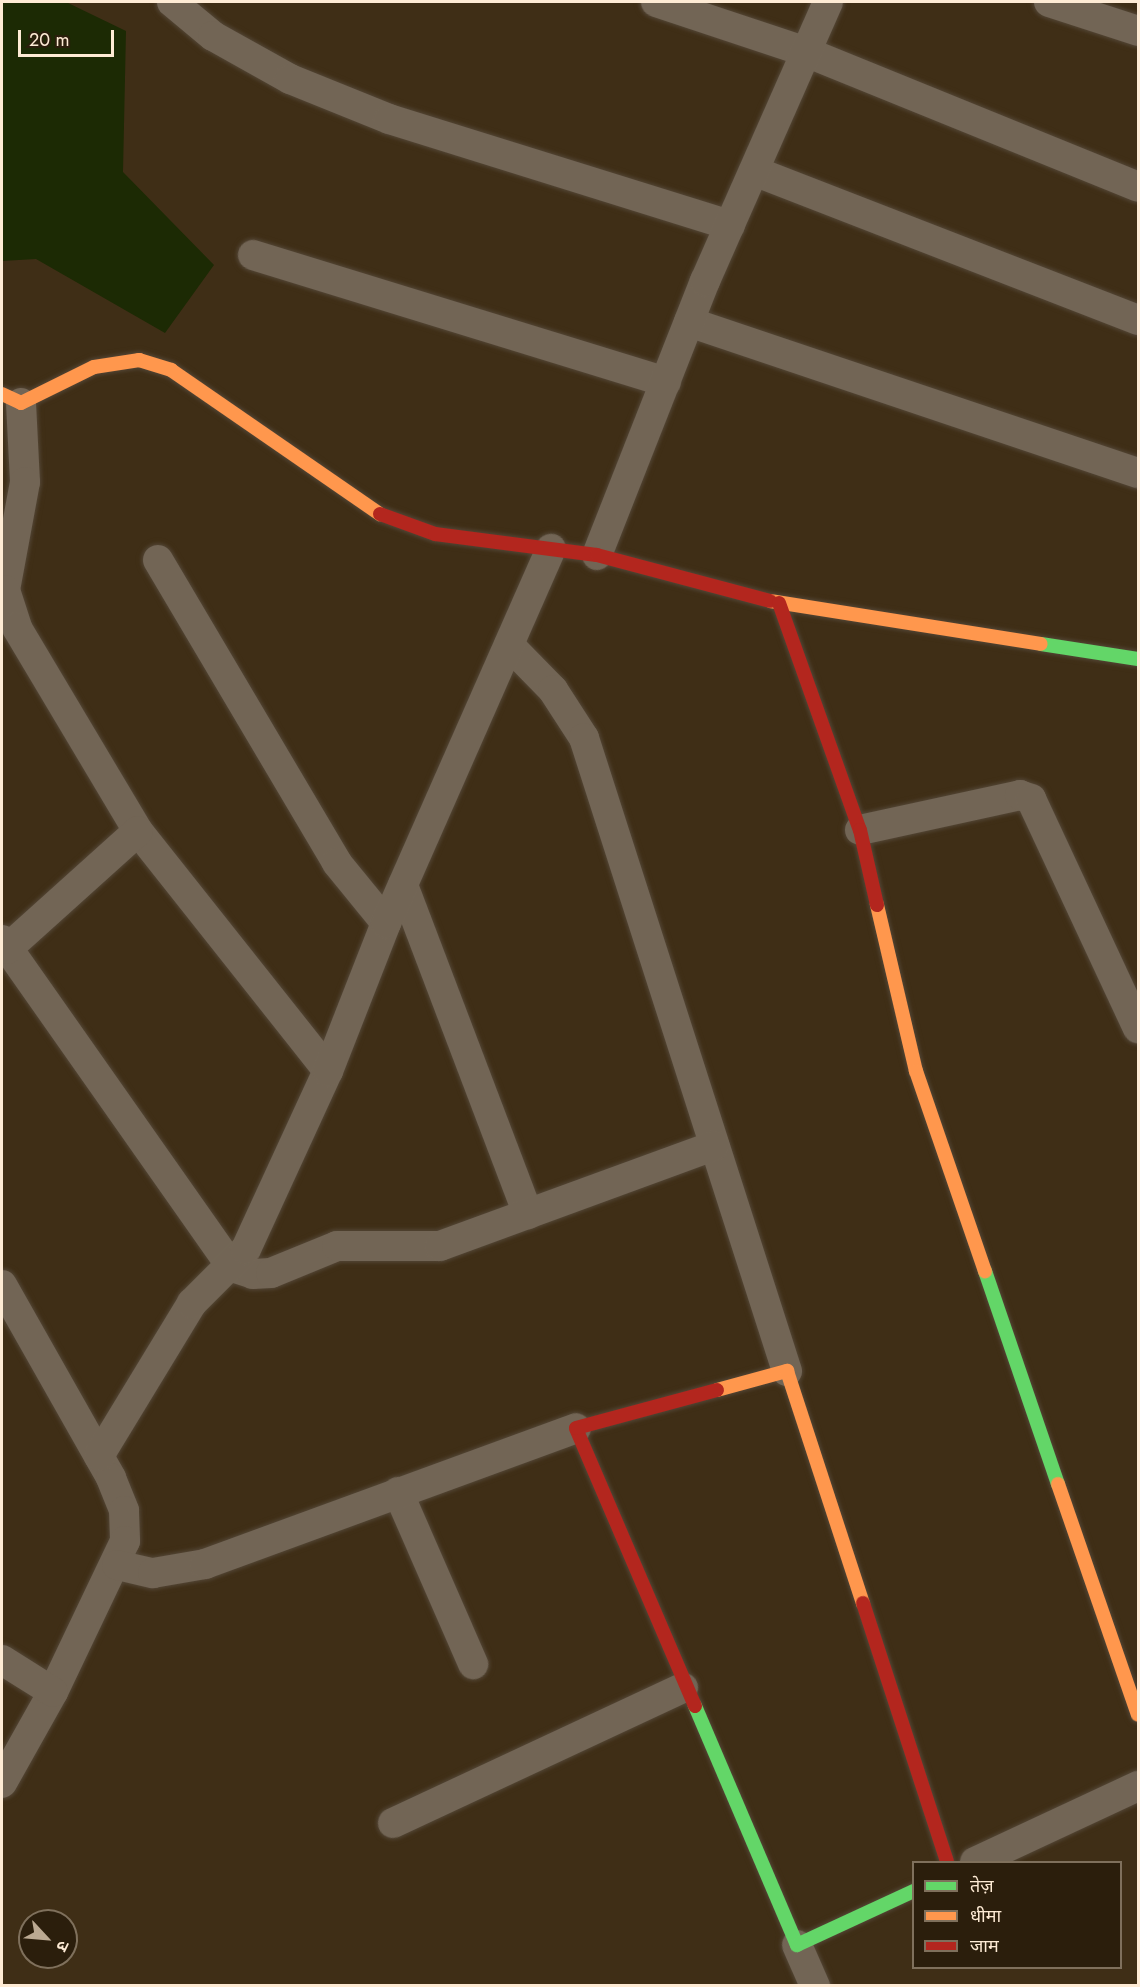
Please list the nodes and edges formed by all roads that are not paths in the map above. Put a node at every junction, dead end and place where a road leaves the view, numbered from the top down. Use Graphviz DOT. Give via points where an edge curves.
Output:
graph roads {
  1 [pos="172,2"];
  2 [pos="656,2"];
  3 [pos="828,2"];
  4 [pos="1049,2"];
  5 [pos="1138,31"];
  6 [pos="806,52"];
  7 [pos="754,171"];
  8 [pos="1138,187"];
  9 [pos="730,225"];
  10 [pos="253,255"];
  11 [pos="1138,320"];
  12 [pos="689,322"];
  13 [pos="666,382"];
  14 [pos="11,398"];
  15 [pos="1138,473"];
  16 [pos="551,549"];
  17 [pos="597,555"];
  18 [pos="158,560"];
  19 [pos="780,603"];
  20 [pos="509,645"];
  21 [pos="1138,659"];
  22 [pos="860,830"];
  23 [pos="138,831"];
  24 [pos="403,885"];
  25 [pos="386,923"];
  26 [pos="4,944"];
  27 [pos="1138,1028"];
  28 [pos="328,1071"];
  29 [pos="714,1146"];
  30 [pos="528,1214"];
  31 [pos="232,1267"];
  32 [pos="2,1285"];
  33 [pos="787,1371"];
  34 [pos="576,1428"];
  35 [pos="99,1456"];
  36 [pos="398,1492"];
  37 [pos="117,1565"];
  38 [pos="2,1660"];
  39 [pos="473,1664"];
  40 [pos="683,1688"];
  41 [pos="53,1692"];
  42 [pos="1138,1715"];
  43 [pos="2,1783"];
  44 [pos="1138,1786"];
  45 [pos="393,1823"];
  46 [pos="946,1861"];
  47 [pos="979,1861"];
  48 [pos="912,1892"];
  49 [pos="797,1945"];
  50 [pos="815,1986"];
  1 -- 9 [label="street" via="213,36 290,79 388,119"];
  2 -- 6 [label="street"];
  3 -- 6 [label="street"];
  4 -- 5 [label="street"];
  6 -- 7 [label="street"];
  6 -- 8 [label="street"];
  7 -- 9 [label="street"];
  7 -- 11 [label="street"];
  9 -- 12 [label="street"];
  10 -- 13 [label="street"];
  12 -- 13 [label="street"];
  12 -- 15 [label="street"];
  13 -- 17 [label="street"];
  14 -- 16 [label="street" via="119,359 139,360 171,370 323,479 381,514 435,534"];
  14 -- 23 [label="street" via="25,482 5,590 17,628"];
  16 -- 17 [label="street"];
  16 -- 20 [label="street"];
  17 -- 19 [label="street"];
  18 -- 25 [label="street" via="337,863"];
  19 -- 21 [label="street"];
  19 -- 22 [label="street"];
  20 -- 24 [label="street"];
  20 -- 29 [label="street" via="554,690 584,738"];
  22 -- 27 [label="street" via="1020,795 1031,799"];
  22 -- 42 [label="street" via="916,1071"];
  23 -- 26 [label="street"];
  23 -- 28 [label="street"];
  24 -- 25 [label="street"];
  24 -- 30 [label="street"];
  25 -- 28 [label="street"];
  26 -- 31 [label="street"];
  28 -- 31 [label="street"];
  29 -- 30 [label="street"];
  29 -- 33 [label="street"];
  30 -- 31 [label="street" via="440,1246 337,1246 271,1273"];
  31 -- 35 [label="street" via="192,1303"];
  32 -- 35 [label="street"];
  33 -- 34 [label="street"];
  33 -- 46 [label="street"];
  34 -- 36 [label="street"];
  34 -- 40 [label="street"];
  35 -- 37 [label="street" via="124,1511 125,1541"];
  36 -- 37 [label="street" via="175,1573"];
  36 -- 39 [label="street"];
  37 -- 41 [label="street"];
  38 -- 41 [label="street"];
  40 -- 45 [label="street"];
  40 -- 49 [label="street"];
  41 -- 43 [label="street"];
  44 -- 47 [label="street"];
  48 -- 49 [label="street"];
  49 -- 50 [label="street"];
}
